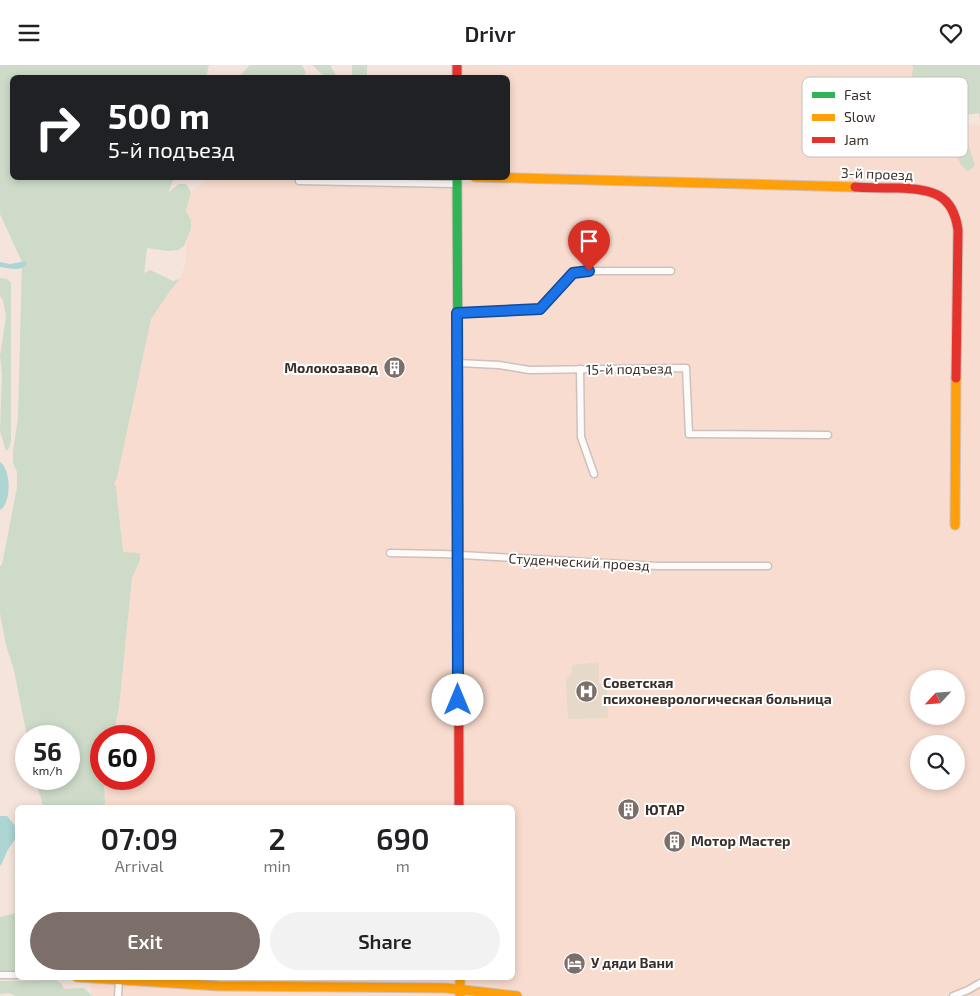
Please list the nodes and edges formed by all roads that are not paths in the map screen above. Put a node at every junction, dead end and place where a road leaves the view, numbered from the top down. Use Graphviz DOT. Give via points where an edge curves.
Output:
graph roads {
  1 [pos="510,178"];
  2 [pos="298,181"];
  3 [pos="457,181"];
  4 [pos="671,271"];
  5 [pos="457,313"];
  6 [pos="458,363"];
  7 [pos="580,369"];
  8 [pos="828,435"];
  9 [pos="594,474"];
  10 [pos="955,525"];
  11 [pos="390,553"];
  12 [pos="458,555"];
  13 [pos="768,566"];
  14 [pos="459,805"];
  15 [pos="0,975"];
  16 [pos="15,975"];
  17 [pos="119,980"];
  18 [pos="460,980"];
  19 [pos="980,983"];
  20 [pos="460,993"];
  21 [pos="118,996"];
  22 [pos="517,996"];
  23 [pos="953,996"];
  1 -- 10 [label="street, 3-й проезд" via="901,188 928,190 939,195 954,212 958,230"];
  2 -- 3 [label="street"];
  3 -- 5 [label="street"];
  4 -- 5 [label="street" via="577,271 540,309"];
  5 -- 6 [label="street"];
  6 -- 7 [label="street, 15-й подъезд" via="529,370"];
  6 -- 12 [label="street"];
  7 -- 8 [label="street, 15-й подъезд" via="686,368 689,434"];
  7 -- 9 [label="street" via="581,437"];
  11 -- 12 [label="street, Студенческий проезд"];
  12 -- 13 [label="street, Студенческий проезд" via="658,566"];
  12 -- 14 [label="street"];
  15 -- 16 [label="street"];
  17 -- 20 [label="street" via="219,986 425,988"];
  17 -- 21 [label="street"];
  18 -- 20 [label="street"];
  19 -- 23 [label="street"];
  20 -- 22 [label="street"];
}
